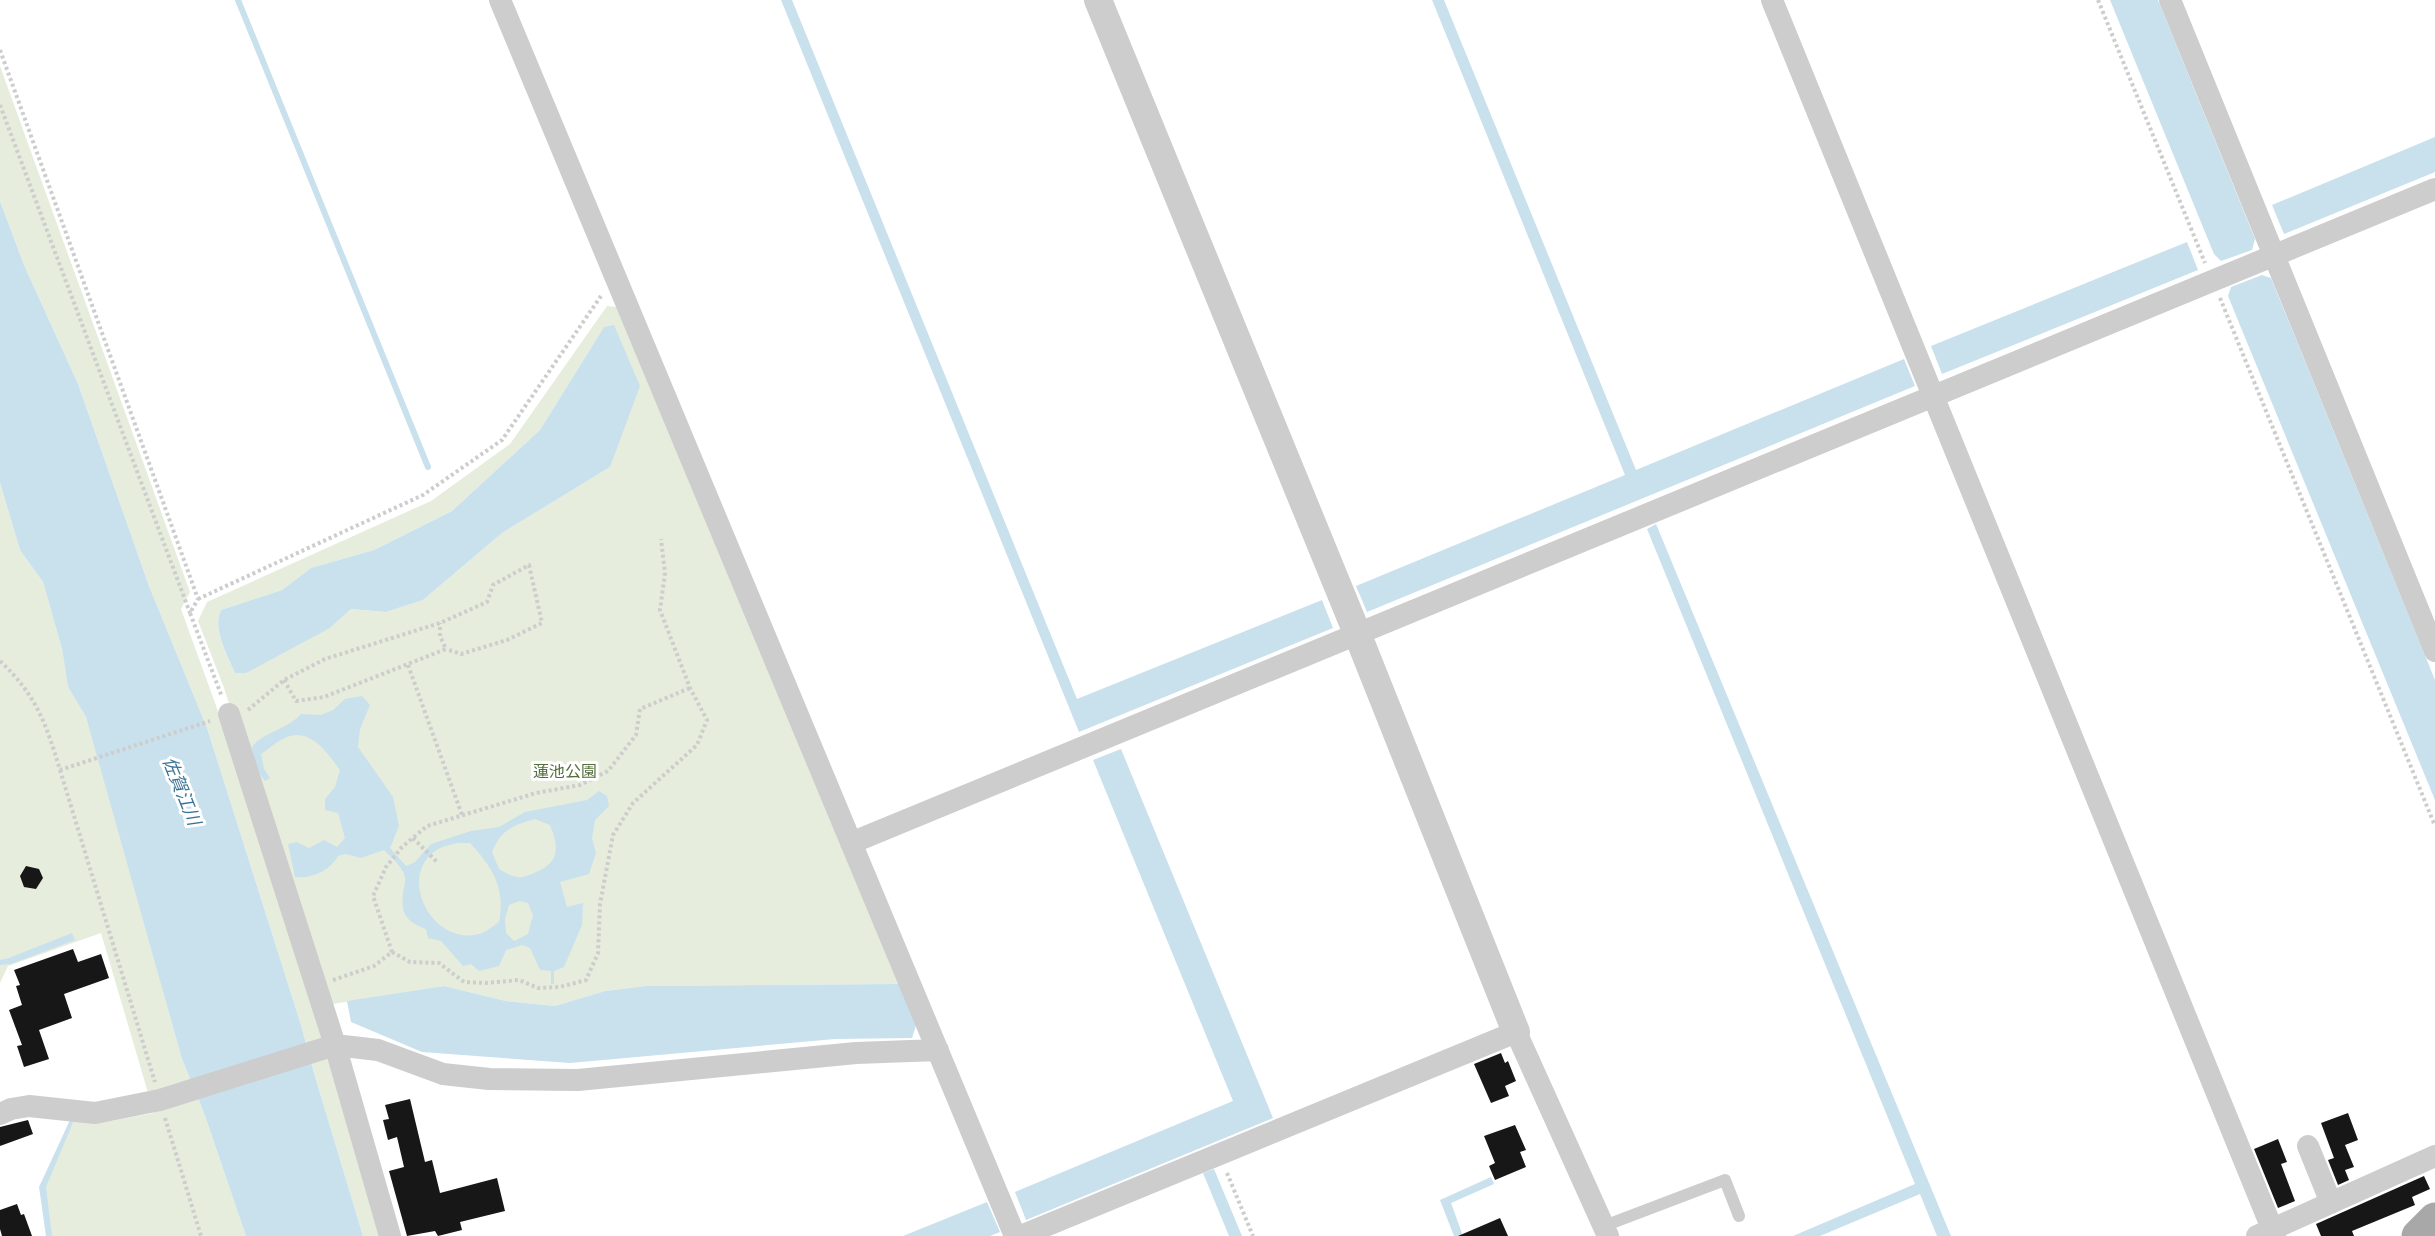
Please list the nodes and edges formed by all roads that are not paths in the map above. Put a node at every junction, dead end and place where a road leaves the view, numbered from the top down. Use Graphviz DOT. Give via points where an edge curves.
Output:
graph roads {
  1 [pos="500,0"];
  2 [pos="1772,0"];
  3 [pos="2170,0"];
  4 [pos="1105,2"];
  5 [pos="2435,189"];
  6 [pos="2273,256"];
  7 [pos="1934,396"];
  8 [pos="1357,633"];
  9 [pos="2435,651"];
  10 [pos="224,716"];
  11 [pos="851,843"];
  12 [pos="1516,1032"];
  13 [pos="330,1047"];
  14 [pos="938,1050"];
  15 [pos="0,1114"];
  16 [pos="2308,1146"];
  17 [pos="2435,1156"];
  18 [pos="2331,1203"];
  19 [pos="1739,1216"];
  20 [pos="2435,1220"];
  21 [pos="1606,1231"];
  22 [pos="2268,1234"];
  23 [pos="390,1236"];
  24 [pos="1015,1236"];
  25 [pos="1020,1236"];
  26 [pos="2418,1236"];
  1 -- 11 [label="street"];
  2 -- 7 [label="street"];
  3 -- 6 [label="street"];
  4 -- 8 [label="street"];
  5 -- 6 [label="street"];
  6 -- 7 [label="street"];
  6 -- 9 [label="street"];
  7 -- 8 [label="street"];
  7 -- 22 [label="street"];
  8 -- 11 [label="street"];
  8 -- 12 [label="street"];
  10 -- 13 [label="street" via="316,986"];
  11 -- 14 [label="street"];
  12 -- 21 [label="street"];
  12 -- 25 [label="street"];
  13 -- 14 [label="street" via="378,1050 443,1074 578,1080 856,1053"];
  13 -- 15 [label="street" via="164,1099 95,1113 29,1106"];
  13 -- 23 [label="street"];
  14 -- 24 [label="street"];
  16 -- 18 [label="street"];
  17 -- 18 [label="street"];
  18 -- 22 [label="street"];
  19 -- 21 [label="lane" via="1725,1180"];
  20 -- 26 [label="main road"];
}
